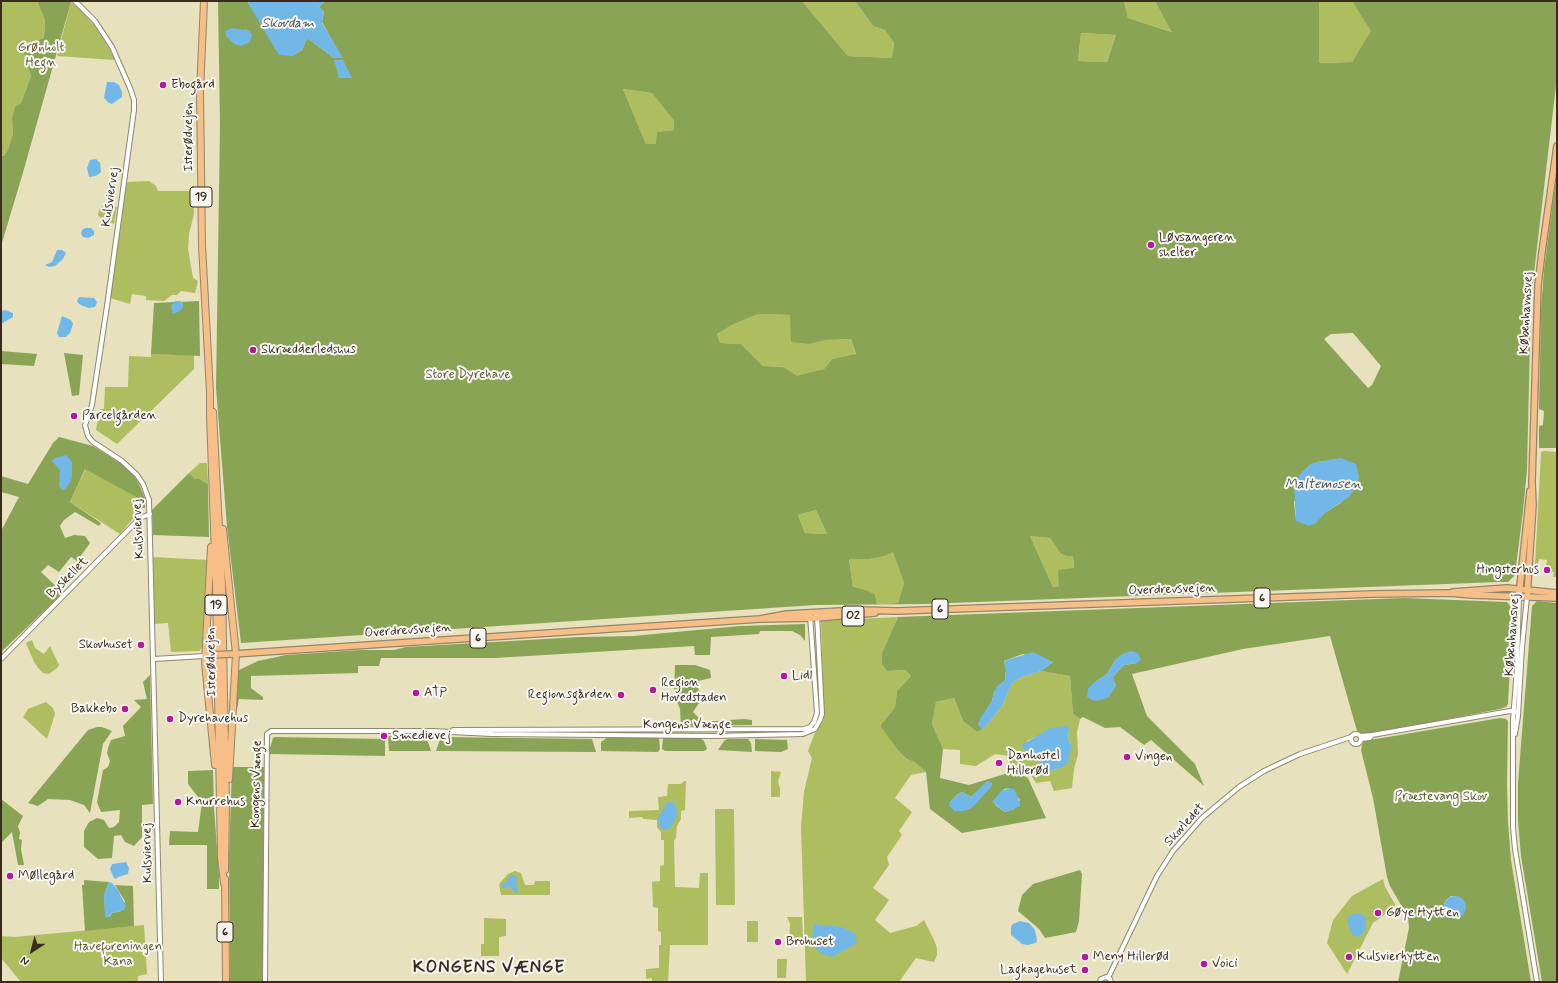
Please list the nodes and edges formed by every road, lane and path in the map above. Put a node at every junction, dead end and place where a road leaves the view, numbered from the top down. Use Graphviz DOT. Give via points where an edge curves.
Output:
graph roads {
  1 [pos="75,1"];
  2 [pos="204,1"];
  3 [pos="1557,146"];
  4 [pos="210,392"];
  5 [pos="1532,482"];
  6 [pos="219,513"];
  7 [pos="150,514"];
  8 [pos="214,535"];
  9 [pos="1520,589"];
  10 [pos="1527,590"];
  11 [pos="1449,592"];
  12 [pos="1557,593"];
  13 [pos="1519,596"];
  14 [pos="1527,597"];
  15 [pos="1557,598"];
  16 [pos="897,611"];
  17 [pos="810,615"];
  18 [pos="817,615"];
  19 [pos="234,654"];
  20 [pos="207,656"];
  21 [pos="1,659"];
  22 [pos="153,659"];
  23 [pos="1516,711"];
  24 [pos="438,732"];
  25 [pos="1361,737"];
  26 [pos="1352,740"];
  27 [pos="220,800"];
  28 [pos="226,804"];
  29 [pos="224,883"];
  30 [pos="1108,978"];
  31 [pos="161,982"];
  32 [pos="226,982"];
  33 [pos="265,982"];
  34 [pos="1100,982"];
  35 [pos="1111,982"];
  36 [pos="1537,982"];
  1 -- 7 [label="street, Kulsviervej" via="95,21 112,47 134,100 107,306 92,404 85,425 93,442 122,461 137,475 146,492"];
  2 -- 4 [label="highway, Isterødvejen / 19" via="200,167"];
  3 -- 5 [label="main road, Københavnsvej" via="1538,285"];
  4 -- 6 [label="highway, Isterødvejen / 19"];
  4 -- 8 [label="highway, Isterødvejen / 19"];
  5 -- 9 [label="main road, Københavnsvej"];
  5 -- 10 [label="main road, Københavnsvej" via="1533,505"];
  6 -- 19 [label="highway" via="223,528"];
  6 -- 28 [label="highway, Isterødvejen / 19"];
  7 -- 21 [label="street, Byskellet" via="140,518"];
  7 -- 22 [label="street, Kulsviervej"];
  8 -- 20 [label="highway" via="211,546"];
  8 -- 27 [label="highway, Isterødvejen / 19"];
  9 -- 10 [label="main road, Overdrevsvejen / 6"];
  9 -- 11 [label="main road, Overdrevsvejen / 6"];
  9 -- 13 [label="main road, Københavnsvej"];
  10 -- 12 [label="main road, Overdrevsvejen / 6"];
  10 -- 14 [label="main road, Københavnsvej"];
  11 -- 13 [label="main road, Overdrevsvejen"];
  11 -- 16 [label="main road, Overdrevsvejen / 6"];
  13 -- 14 [label="main road, Overdrevsvejen"];
  13 -- 23 [label="street, Københavnsvej"];
  14 -- 15 [label="main road, Overdrevsvejen"];
  14 -- 23 [label="street, Københavnsvej"];
  16 -- 18 [label="main road, Overdrevsvejen / O2"];
  17 -- 18 [label="main road, Overdrevsvejen / 6"];
  17 -- 19 [label="main road, Overdrevsvejen / 6" via="787,614 760,619"];
  17 -- 24 [label="street, Kongens Vænge" via="817,713 814,722 804,729 527,729"];
  18 -- 24 [label="street, Kongens Vænge" via="822,714 818,724 810,732 792,735 705,736"];
  19 -- 20 [label="main road, Overdrevsvejen / 6, bridge"];
  19 -- 28 [label="highway"];
  20 -- 22 [label="street, Overdrevsvejen"];
  20 -- 27 [label="highway, 6" via="216,784"];
  22 -- 31 [label="street, Kulsviervej"];
  23 -- 25 [label="street"];
  23 -- 36 [label="street, Københavnsvej" via="1512,809"];
  24 -- 33 [label="street, Kongens Vænge" via="271,731 267,734"];
  25 -- 26 [label="street" via="1356,734"];
  25 -- 26 [label="street" via="1358,744"];
  26 -- 30 [label="street, Skovledet" via="1300,754 1264,772 1221,800 1189,831 1157,876"];
  27 -- 29 [label="highway, Isterødvejen / 6"];
  28 -- 29 [label="highway, Isterødvejen / 19"];
  29 -- 32 [label="highway, Isterødvejen / 6"];
  30 -- 34 [label="street" via="1104,977"];
  30 -- 35 [label="street"];
}
